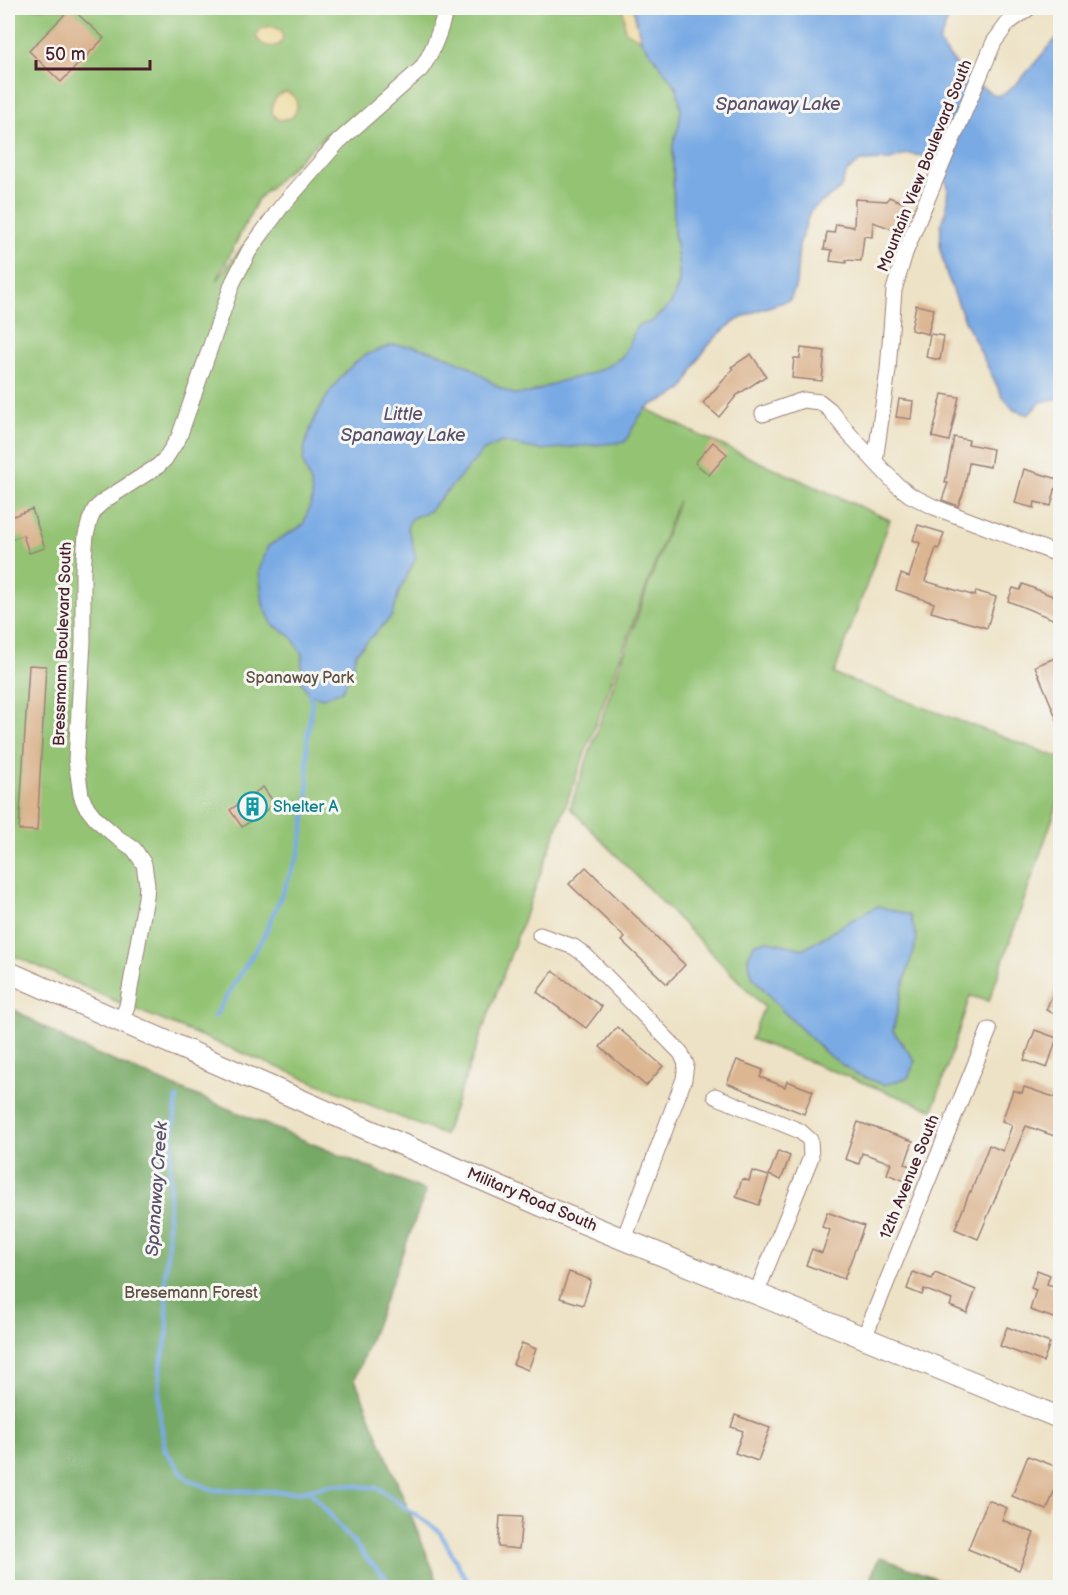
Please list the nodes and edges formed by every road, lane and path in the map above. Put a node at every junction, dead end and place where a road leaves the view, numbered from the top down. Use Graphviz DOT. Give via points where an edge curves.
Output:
graph roads {
  1 [pos="446,8"];
  2 [pos="1029,8"];
  3 [pos="763,414"];
  4 [pos="875,461"];
  5 [pos="1060,555"];
  6 [pos="540,935"];
  7 [pos="8,972"];
  8 [pos="122,1021"];
  9 [pos="989,1030"];
  10 [pos="715,1096"];
  11 [pos="624,1239"];
  12 [pos="756,1294"];
  13 [pos="864,1338"];
  14 [pos="1060,1418"];
  1 -- 8 [label="street, Bressmann Boulevard South" via="421,69 339,141 281,207 249,251 233,282 186,420 165,459 105,500 90,520 83,570 78,784 85,805 96,819 140,857 147,885"];
  2 -- 4 [label="street, Mountain View Boulevard South" via="1008,23 994,42 905,254 894,291"];
  3 -- 4 [label="street" via="803,400 820,402"];
  4 -- 5 [label="street" via="910,495"];
  6 -- 11 [label="street" via="574,946 585,955 684,1057 686,1064 684,1079"];
  7 -- 8 [label="main road, Military Road South"];
  8 -- 11 [label="main road, Military Road South"];
  9 -- 13 [label="street, 12th Avenue South"];
  10 -- 12 [label="street" via="800,1131 810,1140 811,1157"];
  11 -- 12 [label="main road, Military Road South"];
  12 -- 13 [label="main road, Military Road South"];
  13 -- 14 [label="main road, Military Road South"];
}
